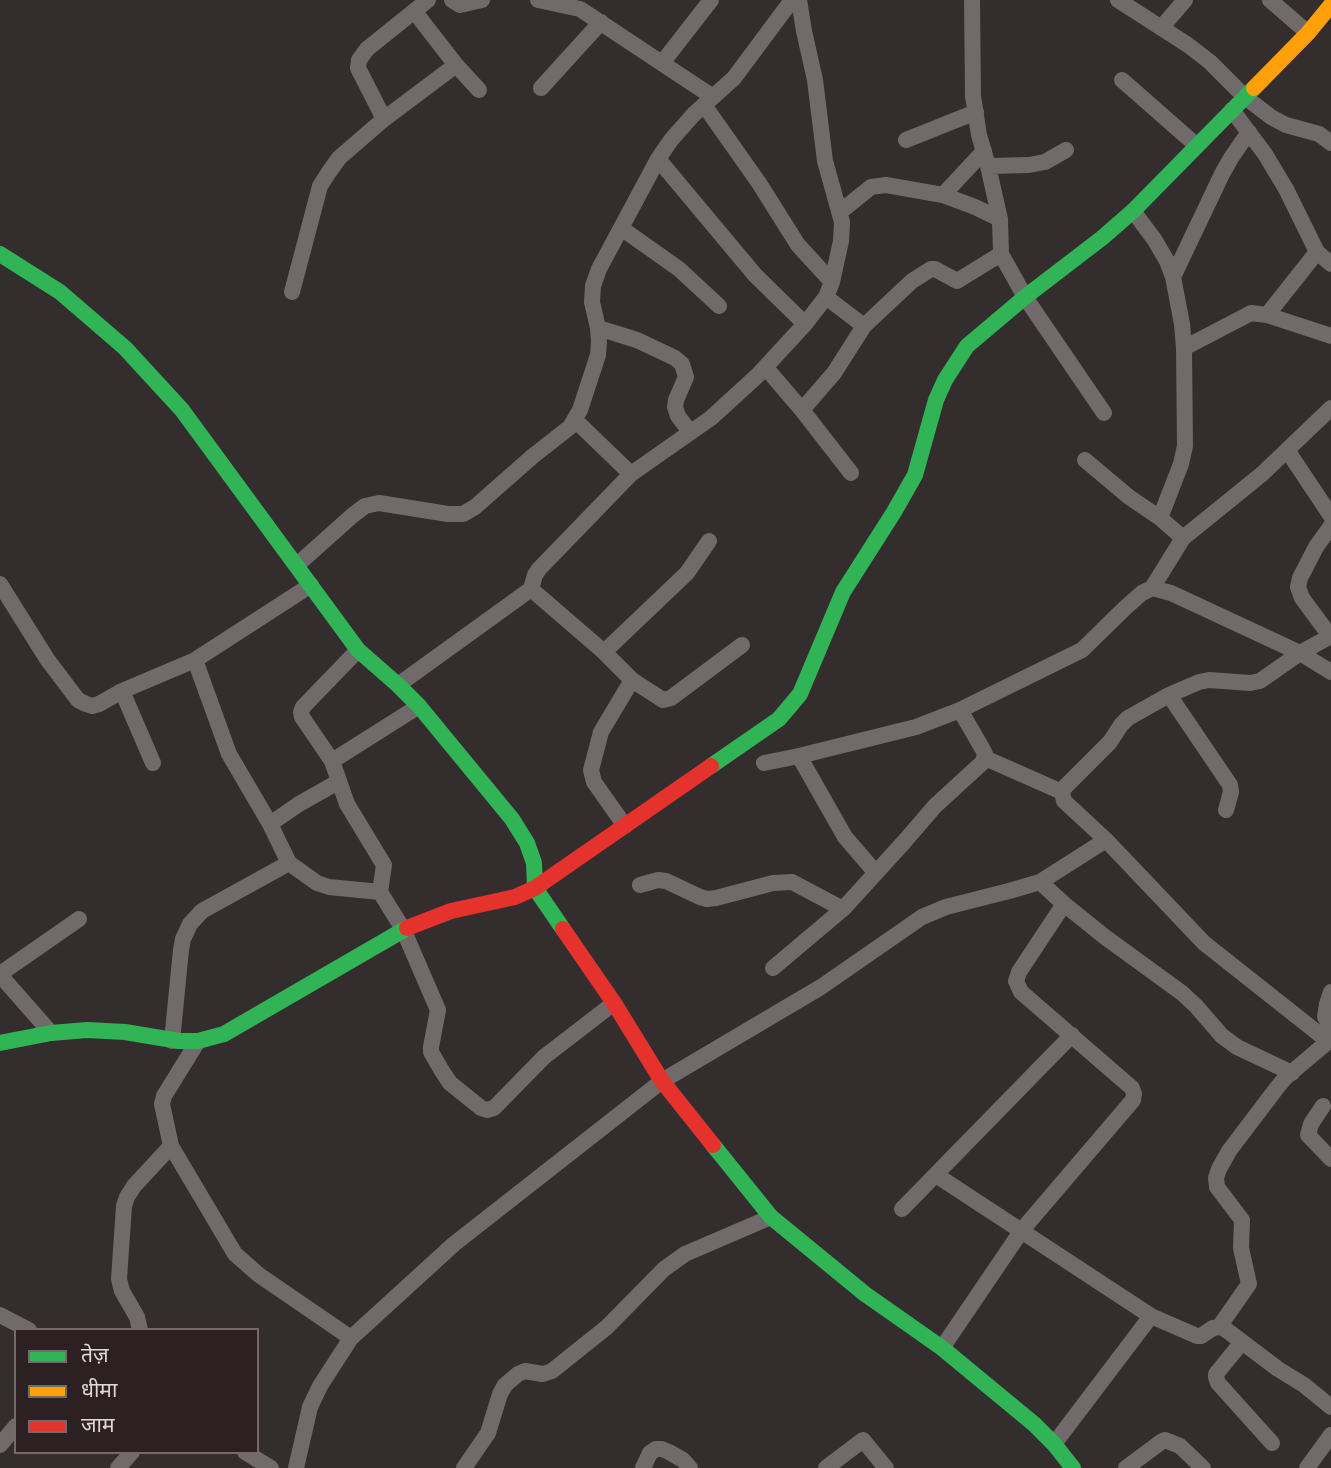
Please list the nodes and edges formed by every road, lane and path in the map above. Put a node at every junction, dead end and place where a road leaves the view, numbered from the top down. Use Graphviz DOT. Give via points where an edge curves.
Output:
graph roads {
  1 [pos="428,0"];
  2 [pos="452,0"];
  3 [pos="482,0"];
  4 [pos="538,0"];
  5 [pos="711,0"];
  6 [pos="792,0"];
  7 [pos="799,0"];
  8 [pos="972,0"];
  9 [pos="1118,0"];
  10 [pos="1185,0"];
  11 [pos="1270,0"];
  12 [pos="578,4"];
  13 [pos="414,11"];
  14 [pos="1328,16"];
  15 [pos="601,22"];
  16 [pos="1161,28"];
  17 [pos="1308,33"];
  18 [pos="662,63"];
  19 [pos="456,65"];
  20 [pos="1122,80"];
  21 [pos="541,88"];
  22 [pos="479,90"];
  23 [pos="1245,97"];
  24 [pos="708,101"];
  25 [pos="1232,110"];
  26 [pos="976,112"];
  27 [pos="384,119"];
  28 [pos="1249,132"];
  29 [pos="906,141"];
  30 [pos="1331,143"];
  31 [pos="1196,145"];
  32 [pos="1066,150"];
  33 [pos="986,158"];
  34 [pos="658,159"];
  35 [pos="943,195"];
  36 [pos="1133,211"];
  37 [pos="840,212"];
  38 [pos="1000,219"];
  39 [pos="621,228"];
  40 [pos="1317,251"];
  41 [pos="0,254"];
  42 [pos="1001,254"];
  43 [pos="1331,264"];
  44 [pos="1173,276"];
  45 [pos="829,290"];
  46 [pos="292,292"];
  47 [pos="1025,298"];
  48 [pos="719,306"];
  49 [pos="1267,315"];
  50 [pos="805,324"];
  51 [pos="864,326"];
  52 [pos="598,328"];
  53 [pos="1331,336"];
  54 [pos="1184,348"];
  55 [pos="766,368"];
  56 [pos="1331,408"];
  57 [pos="802,410"];
  58 [pos="1104,413"];
  59 [pos="575,419"];
  60 [pos="690,432"];
  61 [pos="1287,450"];
  62 [pos="1084,460"];
  63 [pos="851,473"];
  64 [pos="631,474"];
  65 [pos="1331,516"];
  66 [pos="1160,518"];
  67 [pos="1331,526"];
  68 [pos="1183,538"];
  69 [pos="709,541"];
  70 [pos="297,565"];
  71 [pos="0,584"];
  72 [pos="311,585"];
  73 [pos="531,589"];
  74 [pos="1152,589"];
  75 [pos="1330,636"];
  76 [pos="742,645"];
  77 [pos="358,650"];
  78 [pos="604,652"];
  79 [pos="1300,653"];
  80 [pos="195,660"];
  81 [pos="1331,672"];
  82 [pos="632,680"];
  83 [pos="398,685"];
  84 [pos="122,691"];
  85 [pos="1168,695"];
  86 [pos="419,706"];
  87 [pos="960,710"];
  88 [pos="799,756"];
  89 [pos="985,758"];
  90 [pos="332,761"];
  91 [pos="152,762"];
  92 [pos="764,763"];
  93 [pos="338,782"];
  94 [pos="1062,792"];
  95 [pos="1226,810"];
  96 [pos="270,824"];
  97 [pos="625,826"];
  98 [pos="1106,839"];
  99 [pos="289,863"];
  100 [pos="876,873"];
  101 [pos="1040,882"];
  102 [pos="640,885"];
  103 [pos="536,888"];
  104 [pos="380,892"];
  105 [pos="1064,904"];
  106 [pos="843,909"];
  107 [pos="79,919"];
  108 [pos="403,929"];
  109 [pos="773,968"];
  110 [pos="0,974"];
  111 [pos="1331,992"];
  112 [pos="614,1003"];
  113 [pos="51,1033"];
  114 [pos="1072,1035"];
  115 [pos="1330,1036"];
  116 [pos="172,1041"];
  117 [pos="198,1041"];
  118 [pos="0,1043"];
  119 [pos="1292,1073"];
  120 [pos="662,1081"];
  121 [pos="1323,1106"];
  122 [pos="172,1146"];
  123 [pos="1331,1159"];
  124 [pos="936,1175"];
  125 [pos="902,1209"];
  126 [pos="771,1217"];
  127 [pos="1022,1230"];
  128 [pos="0,1315"];
  129 [pos="1150,1316"];
  130 [pos="1219,1327"];
  131 [pos="25,1328"];
  132 [pos="140,1328"];
  133 [pos="351,1338"];
  134 [pos="1242,1342"];
  135 [pos="942,1348"];
  136 [pos="1331,1407"];
  137 [pos="14,1428"];
  138 [pos="1331,1435"];
  139 [pos="1272,1443"];
  140 [pos="1054,1444"];
  141 [pos="0,1445"];
  142 [pos="130,1454"];
  143 [pos="248,1454"];
  144 [pos="300,1463"];
  145 [pos="118,1468"];
  146 [pos="271,1468"];
  147 [pos="464,1468"];
  148 [pos="643,1468"];
  149 [pos="690,1468"];
  150 [pos="826,1468"];
  151 [pos="886,1468"];
  152 [pos="1073,1468"];
  153 [pos="1126,1468"];
  154 [pos="1203,1468"];
  155 [pos="1307,1468"];
  1 -- 13 [label="street"];
  2 -- 3 [label="street" via="460,5"];
  4 -- 12 [label="street"];
  5 -- 18 [label="street"];
  6 -- 24 [label="street" via="734,78"];
  7 -- 37 [label="street" via="825,160"];
  8 -- 26 [label="street"];
  9 -- 16 [label="street"];
  10 -- 16 [label="street"];
  11 -- 17 [label="street"];
  12 -- 15 [label="street"];
  13 -- 19 [label="street"];
  13 -- 27 [label="street" via="359,60 358,68"];
  14 -- 17 [label="street"];
  15 -- 18 [label="street"];
  15 -- 21 [label="street"];
  16 -- 23 [label="street" via="1210,62"];
  17 -- 23 [label="street"];
  18 -- 24 [label="street"];
  19 -- 22 [label="street"];
  19 -- 27 [label="street"];
  20 -- 31 [label="street"];
  23 -- 25 [label="street"];
  23 -- 30 [label="street" via="1277,121 1314,132"];
  24 -- 34 [label="street"];
  24 -- 45 [label="street"];
  25 -- 28 [label="street"];
  25 -- 31 [label="street"];
  26 -- 29 [label="street"];
  26 -- 33 [label="street"];
  27 -- 46 [label="street" via="339,158 320,186"];
  28 -- 40 [label="street" via="1286,189"];
  28 -- 44 [label="street" via="1222,174"];
  31 -- 36 [label="street"];
  32 -- 33 [label="street" via="1029,165"];
  33 -- 35 [label="street"];
  33 -- 38 [label="street"];
  34 -- 39 [label="street"];
  34 -- 50 [label="street" via="755,275"];
  35 -- 37 [label="street" via="878,185"];
  35 -- 38 [label="street"];
  36 -- 44 [label="street"];
  36 -- 47 [label="street"];
  37 -- 45 [label="street" via="841,241"];
  38 -- 42 [label="street"];
  39 -- 48 [label="street" via="680,269"];
  39 -- 52 [label="street" via="593,286"];
  40 -- 43 [label="street"];
  40 -- 49 [label="street"];
  41 -- 70 [label="street" via="60,292 125,348 182,410"];
  42 -- 47 [label="street"];
  42 -- 51 [label="street" via="957,281 931,269"];
  44 -- 54 [label="street"];
  45 -- 50 [label="street"];
  45 -- 51 [label="street"];
  47 -- 58 [label="street"];
  47 -- 97 [label="street" via="967,346 945,380 915,475 843,592 800,694 779,719"];
  49 -- 53 [label="street"];
  49 -- 54 [label="street" via="1251,313"];
  50 -- 55 [label="street"];
  51 -- 57 [label="street" via="834,373"];
  52 -- 59 [label="street" via="598,355"];
  52 -- 60 [label="street" via="637,340 682,364 686,377 674,407"];
  54 -- 66 [label="street" via="1185,446"];
  55 -- 57 [label="street"];
  55 -- 60 [label="street"];
  56 -- 61 [label="street"];
  57 -- 63 [label="street"];
  59 -- 64 [label="street"];
  59 -- 70 [label="street" via="463,514 379,503 365,506"];
  60 -- 64 [label="street"];
  61 -- 65 [label="street"];
  61 -- 68 [label="street"];
  62 -- 66 [label="street"];
  64 -- 73 [label="street" via="539,569"];
  66 -- 68 [label="street"];
  67 -- 75 [label="street" via="1298,587"];
  68 -- 74 [label="street"];
  69 -- 78 [label="street" via="687,573"];
  70 -- 72 [label="street"];
  71 -- 84 [label="street" via="78,700 92,706"];
  72 -- 77 [label="street"];
  72 -- 80 [label="street"];
  73 -- 78 [label="street"];
  73 -- 83 [label="street"];
  74 -- 79 [label="street" via="1171,593"];
  74 -- 87 [label="street" via="1142,593 1082,650"];
  75 -- 79 [label="street"];
  76 -- 82 [label="street" via="671,698 656,697"];
  77 -- 83 [label="street"];
  77 -- 90 [label="street" via="301,712"];
  78 -- 82 [label="street"];
  79 -- 81 [label="street"];
  79 -- 85 [label="street" via="1260,681 1209,680"];
  80 -- 84 [label="street"];
  80 -- 96 [label="street" via="229,754"];
  82 -- 97 [label="street" via="601,732 592,770 594,782"];
  83 -- 86 [label="street"];
  84 -- 91 [label="street"];
  85 -- 94 [label="street" via="1128,718"];
  85 -- 95 [label="street" via="1230,785"];
  86 -- 90 [label="street"];
  86 -- 103 [label="street" via="512,819 534,863"];
  87 -- 88 [label="street" via="916,727"];
  87 -- 89 [label="street"];
  88 -- 92 [label="street"];
  88 -- 100 [label="street" via="845,837"];
  89 -- 94 [label="street"];
  89 -- 100 [label="street"];
  90 -- 93 [label="street"];
  93 -- 96 [label="street"];
  93 -- 104 [label="street" via="384,864"];
  94 -- 98 [label="street" via="1065,801"];
  96 -- 99 [label="street"];
  97 -- 103 [label="street"];
  98 -- 101 [label="street"];
  98 -- 115 [label="street" via="1203,943"];
  99 -- 104 [label="street" via="329,887"];
  99 -- 116 [label="street" via="202,911 190,924 181,950"];
  100 -- 106 [label="street"];
  101 -- 105 [label="street"];
  101 -- 120 [label="street" via="922,917 821,987"];
  102 -- 106 [label="street" via="666,881 707,899 773,883 792,883"];
  103 -- 108 [label="street"];
  103 -- 112 [label="street"];
  104 -- 108 [label="street"];
  105 -- 114 [label="street" via="1016,981 1021,992"];
  105 -- 119 [label="street" via="1182,993 1237,1047"];
  106 -- 109 [label="street"];
  107 -- 110 [label="street"];
  108 -- 112 [label="street" via="438,1010 431,1052 450,1083 481,1108 494,1108 550,1052"];
  108 -- 117 [label="street" via="224,1034"];
  110 -- 113 [label="street"];
  111 -- 115 [label="street" via="1325,1010"];
  112 -- 120 [label="street"];
  113 -- 116 [label="street" via="125,1032"];
  113 -- 118 [label="street"];
  114 -- 124 [label="street"];
  114 -- 127 [label="street" via="1132,1088 1133,1100"];
  115 -- 119 [label="street"];
  116 -- 117 [label="street"];
  117 -- 122 [label="street" via="162,1104"];
  119 -- 130 [label="street" via="1229,1151 1216,1178 1242,1220 1241,1248 1249,1284"];
  120 -- 126 [label="street"];
  120 -- 133 [label="street" via="454,1244"];
  121 -- 123 [label="street" via="1308,1135"];
  122 -- 132 [label="street" via="134,1186 124,1206 119,1279"];
  122 -- 133 [label="street" via="235,1254"];
  124 -- 125 [label="street"];
  124 -- 127 [label="street"];
  126 -- 135 [label="street" via="865,1294"];
  126 -- 147 [label="street" via="685,1254 552,1371 518,1374 505,1385 488,1433"];
  127 -- 129 [label="street"];
  127 -- 135 [label="street"];
  128 -- 131 [label="street"];
  129 -- 130 [label="street" via="1197,1336"];
  129 -- 140 [label="street"];
  130 -- 134 [label="street"];
  133 -- 144 [label="street" via="310,1407"];
  134 -- 136 [label="street"];
  134 -- 139 [label="street" via="1216,1377"];
  135 -- 140 [label="street"];
  137 -- 141 [label="street"];
  138 -- 155 [label="street"];
  140 -- 152 [label="street"];
  142 -- 145 [label="street"];
  143 -- 146 [label="street"];
  148 -- 149 [label="street" via="656,1449 669,1452"];
  150 -- 151 [label="street" via="863,1440"];
  153 -- 154 [label="street" via="1165,1440 1180,1446"];
}
